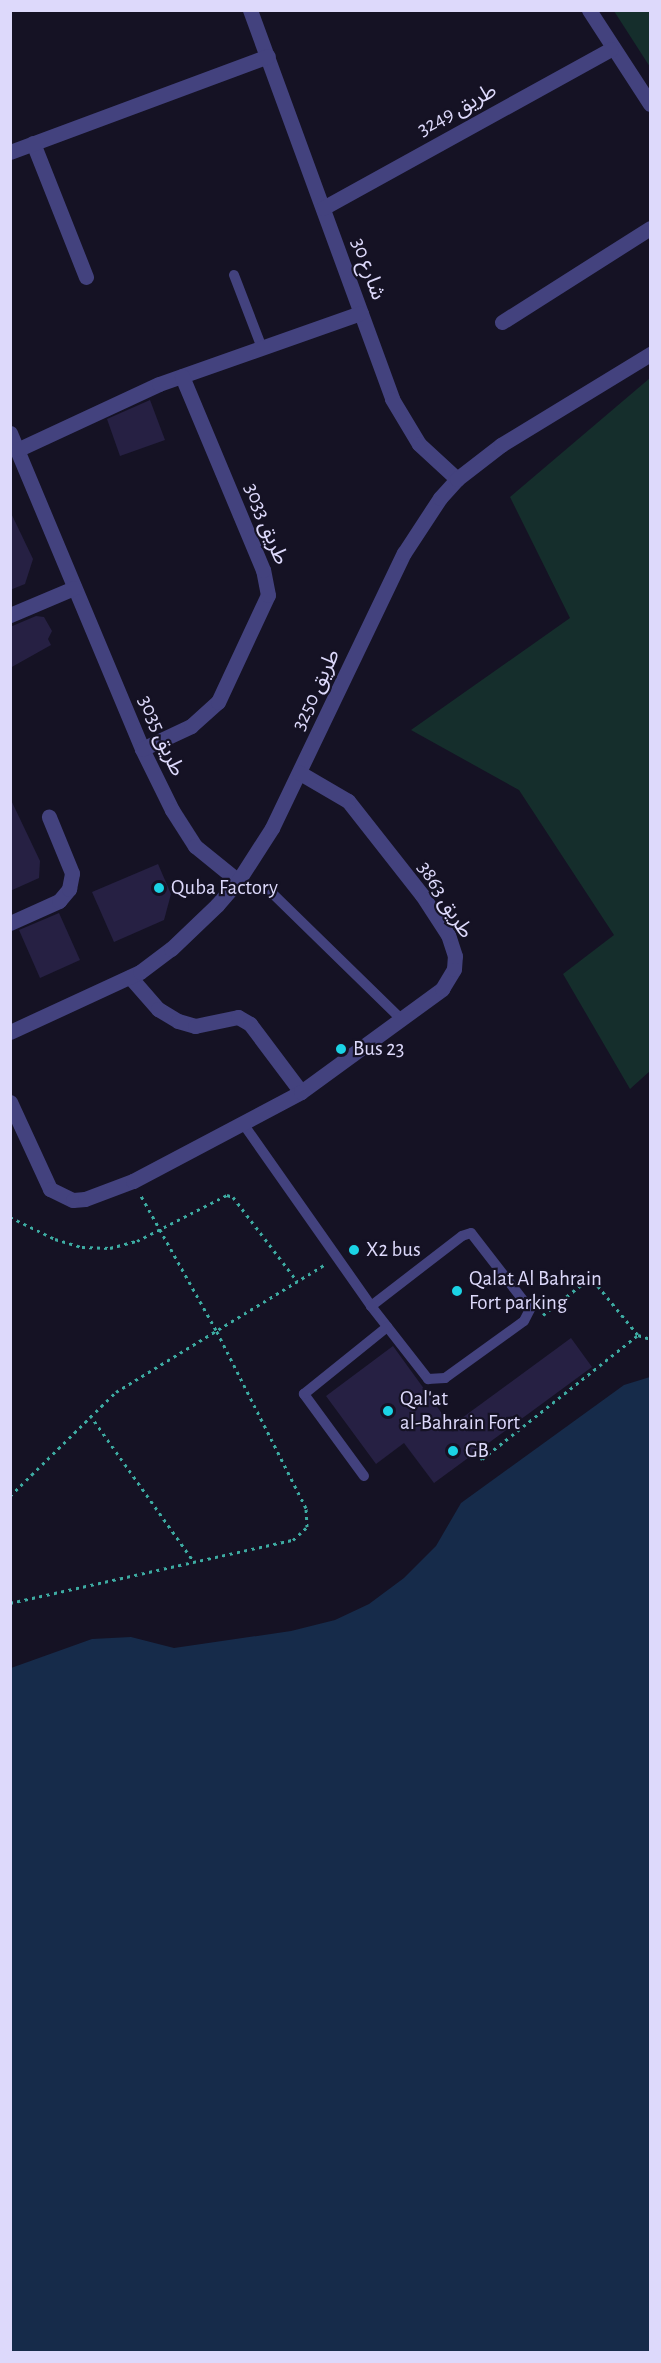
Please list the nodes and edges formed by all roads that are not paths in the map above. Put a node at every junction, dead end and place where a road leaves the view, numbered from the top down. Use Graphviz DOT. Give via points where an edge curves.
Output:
graph roads {
  1 [pos="250,10"];
  2 [pos="589,10"];
  3 [pos="611,49"];
  4 [pos="268,56"];
  5 [pos="651,104"];
  6 [pos="33,143"];
  7 [pos="10,152"];
  8 [pos="323,208"];
  9 [pos="651,228"];
  10 [pos="234,275"];
  11 [pos="86,277"];
  12 [pos="361,313"];
  13 [pos="502,322"];
  14 [pos="262,348"];
  15 [pos="651,354"];
  16 [pos="182,376"];
  17 [pos="10,433"];
  18 [pos="19,449"];
  19 [pos="457,479"];
  20 [pos="74,588"];
  21 [pos="10,615"];
  22 [pos="142,749"];
  23 [pos="300,773"];
  24 [pos="49,817"];
  25 [pos="238,881"];
  26 [pos="272,893"];
  27 [pos="10,923"];
  28 [pos="130,977"];
  29 [pos="400,1018"];
  30 [pos="10,1032"];
  31 [pos="301,1092"];
  32 [pos="10,1102"];
  33 [pos="243,1125"];
  34 [pos="371,1306"];
  35 [pos="387,1327"];
  36 [pos="364,1476"];
  1 -- 4 [label="street, شارع 30"];
  2 -- 3 [label="street"];
  3 -- 5 [label="street"];
  3 -- 8 [label="street, طريق 3249"];
  4 -- 6 [label="street"];
  4 -- 8 [label="street, شارع 30"];
  6 -- 7 [label="street"];
  6 -- 11 [label="street"];
  8 -- 12 [label="street, شارع 30"];
  9 -- 13 [label="street"];
  10 -- 14 [label="lane"];
  12 -- 14 [label="street"];
  12 -- 19 [label="street, شارع 30" via="404,422 424,450"];
  14 -- 16 [label="street"];
  15 -- 19 [label="street, طريق 3250" via="501,446"];
  16 -- 18 [label="street"];
  16 -- 22 [label="street, طريق 3033" via="263,570 268,595 218,702 191,726"];
  17 -- 18 [label="street, طريق 3035"];
  18 -- 20 [label="street, طريق 3035"];
  19 -- 23 [label="street, طريق 3250" via="420,525 404,553"];
  20 -- 21 [label="street"];
  20 -- 22 [label="street, طريق 3035"];
  22 -- 25 [label="street, طريق 3035" via="184,832 209,860"];
  23 -- 25 [label="street, طريق 3250" via="272,828"];
  23 -- 29 [label="street, طريق 3863" via="334,790 363,817 422,895 453,945 455,963 450,980"];
  24 -- 27 [label="street" via="72,873 69,889 59,901"];
  25 -- 28 [label="street, طريق 3250" via="194,929"];
  26 -- 29 [label="lane"];
  28 -- 30 [label="street, طريق 3250"];
  28 -- 31 [label="street" via="158,1009 178,1021 195,1026 238,1017 250,1024"];
  29 -- 31 [label="street, طريق 3863"];
  31 -- 33 [label="street, طريق 3863"];
  32 -- 33 [label="street, طريق 3863" via="44,1178 60,1197 85,1199 134,1181"];
  33 -- 34 [label="lane"];
  34 -- 35 [label="lane"];
  34 -- 35 [label="lane" via="471,1233 530,1309 527,1318 440,1381 428,1379"];
  35 -- 36 [label="lane" via="304,1394"];
}
